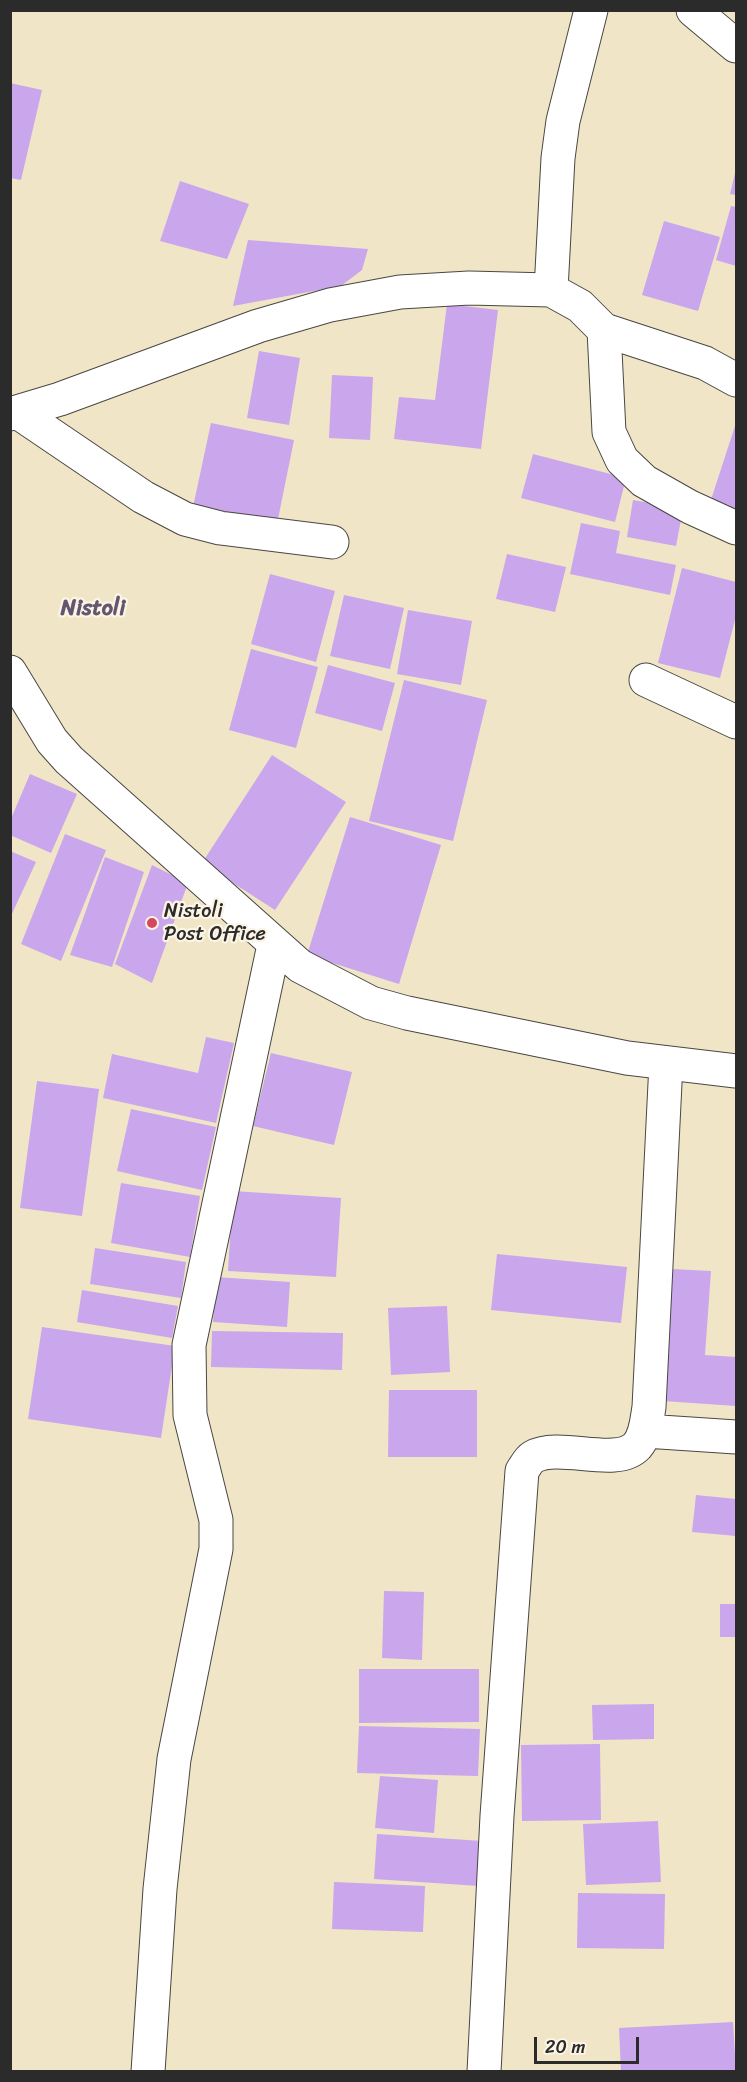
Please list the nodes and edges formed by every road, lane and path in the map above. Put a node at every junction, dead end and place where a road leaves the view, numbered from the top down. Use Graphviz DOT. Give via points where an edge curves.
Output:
graph roads {
  1 [pos="591,10"];
  2 [pos="693,10"];
  3 [pos="736,46"];
  4 [pos="551,290"];
  5 [pos="604,330"];
  6 [pos="736,380"];
  7 [pos="15,413"];
  8 [pos="736,528"];
  9 [pos="332,542"];
  10 [pos="10,672"];
  11 [pos="646,680"];
  12 [pos="736,722"];
  13 [pos="274,945"];
  14 [pos="666,1064"];
  15 [pos="736,1071"];
  16 [pos="645,1431"];
  17 [pos="736,1437"];
  18 [pos="148,2072"];
  19 [pos="484,2072"];
  1 -- 4 [label="street" via="563,121"];
  2 -- 3 [label="street"];
  4 -- 5 [label="street" via="580,306"];
  4 -- 7 [label="street" via="469,288 400,292 330,305 258,326"];
  5 -- 6 [label="street" via="705,363"];
  5 -- 8 [label="street" via="609,432 622,459 644,481"];
  7 -- 9 [label="street" via="143,497 185,519 220,528"];
  10 -- 13 [label="street" via="52,741 69,760"];
  11 -- 12 [label="street"];
  13 -- 14 [label="street" via="300,966 371,1003"];
  13 -- 18 [label="street" via="189,1345 190,1415 216,1520 216,1549 174,1758 160,1889"];
  14 -- 15 [label="street"];
  14 -- 16 [label="street"];
  16 -- 17 [label="street"];
  16 -- 19 [label="street" via="636,1447 621,1454 548,1452 531,1458 522,1472 497,1816"];
}
